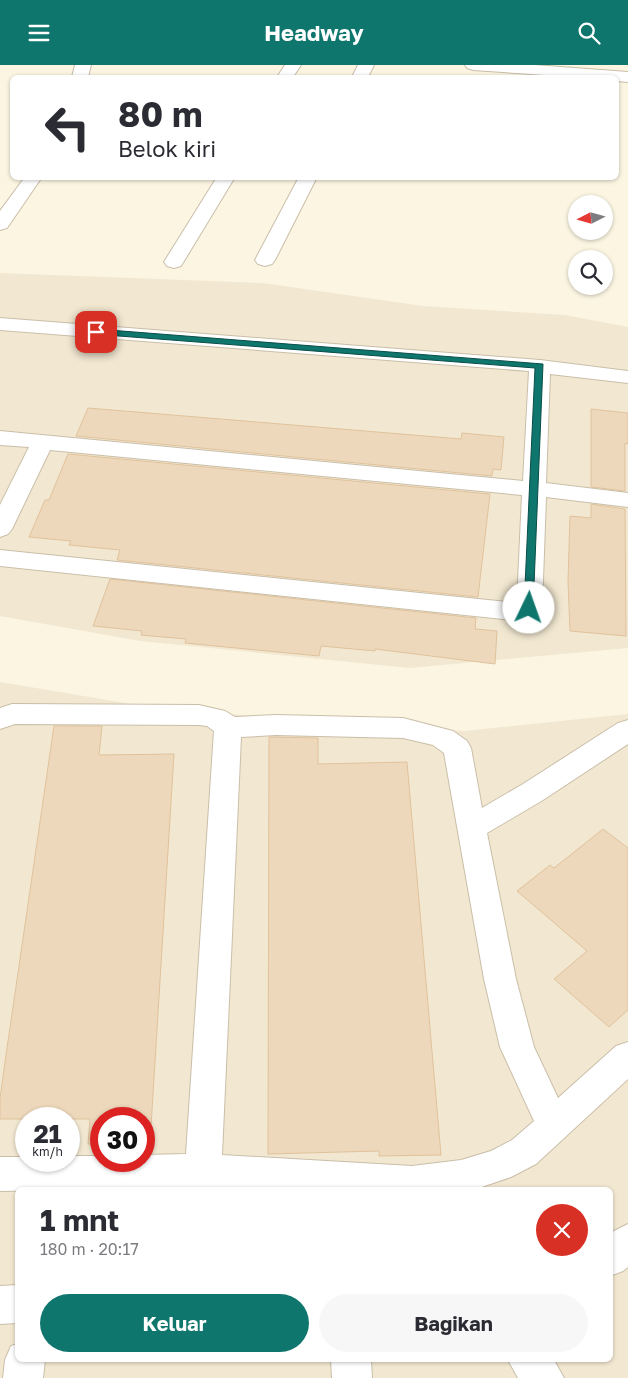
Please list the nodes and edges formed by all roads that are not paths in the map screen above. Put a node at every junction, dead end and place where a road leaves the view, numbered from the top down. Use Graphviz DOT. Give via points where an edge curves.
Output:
graph roads {
  1 [pos="473,65"];
  2 [pos="602,75"];
  3 [pos="32,180"];
  4 [pos="224,180"];
  5 [pos="306,180"];
  6 [pos="0,224"];
  7 [pos="265,260"];
  8 [pos="174,262"];
  9 [pos="0,324"];
  10 [pos="540,366"];
  11 [pos="628,377"];
  12 [pos="0,438"];
  13 [pos="42,443"];
  14 [pos="536,489"];
  15 [pos="628,500"];
  16 [pos="0,529"];
  17 [pos="0,558"];
  18 [pos="4,711"];
  19 [pos="228,728"];
  20 [pos="628,730"];
  21 [pos="471,829"];
  22 [pos="628,1057"];
  23 [pos="553,1125"];
  24 [pos="202,1171"];
  25 [pos="0,1175"];
  26 [pos="413,1187"];
  27 [pos="628,1242"];
  28 [pos="613,1255"];
  29 [pos="15,1304"];
  30 [pos="0,1305"];
  31 [pos="25,1362"];
  32 [pos="351,1362"];
  33 [pos="530,1362"];
  34 [pos="23,1378"];
  35 [pos="352,1378"];
  36 [pos="544,1378"];
  1 -- 2 [label="street"];
  3 -- 6 [label="street"];
  4 -- 8 [label="street"];
  5 -- 7 [label="street"];
  9 -- 10 [label="street"];
  10 -- 11 [label="street"];
  10 -- 14 [label="street"];
  12 -- 13 [label="street"];
  13 -- 14 [label="street"];
  13 -- 16 [label="street"];
  14 -- 15 [label="street"];
  14 -- 17 [label="street" via="529,608 523,612"];
  18 -- 19 [label="street" via="199,715 216,717"];
  19 -- 21 [label="street" via="276,725 403,728 443,738 457,748"];
  19 -- 24 [label="street"];
  20 -- 21 [label="street"];
  21 -- 23 [label="street" via="500,979 517,1047"];
  22 -- 23 [label="street"];
  23 -- 26 [label="street" via="524,1151 498,1165"];
  24 -- 25 [label="street"];
  24 -- 26 [label="street" via="365,1179"];
  27 -- 28 [label="street"];
  29 -- 30 [label="street"];
  31 -- 34 [label="street"];
  32 -- 35 [label="street"];
  33 -- 36 [label="street"];
}
